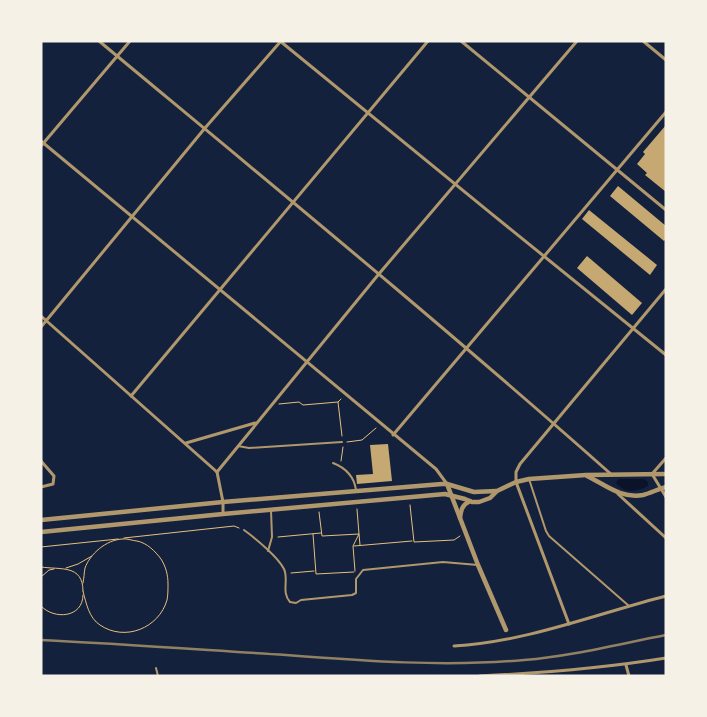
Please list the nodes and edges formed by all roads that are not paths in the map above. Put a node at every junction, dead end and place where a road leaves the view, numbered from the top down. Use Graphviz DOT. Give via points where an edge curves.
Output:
graph roads {
  1 [pos="99,41"];
  2 [pos="130,41"];
  3 [pos="280,41"];
  4 [pos="428,41"];
  5 [pos="461,41"];
  6 [pos="576,41"];
  7 [pos="643,41"];
  8 [pos="117,57"];
  9 [pos="666,60"];
  10 [pos="529,98"];
  11 [pos="666,112"];
  12 [pos="368,114"];
  13 [pos="205,128"];
  14 [pos="42,144"];
  15 [pos="616,170"];
  16 [pos="456,184"];
  17 [pos="292,202"];
  18 [pos="666,210"];
  19 [pos="132,218"];
  20 [pos="544,257"];
  21 [pos="378,275"];
  22 [pos="220,289"];
  23 [pos="666,289"];
  24 [pos="41,316"];
  25 [pos="47,321"];
  26 [pos="41,327"];
  27 [pos="633,329"];
  28 [pos="466,349"];
  29 [pos="666,355"];
  30 [pos="307,362"];
  31 [pos="131,396"];
  32 [pos="256,423"];
  33 [pos="554,423"];
  34 [pos="393,435"];
  35 [pos="342,442"];
  36 [pos="186,443"];
  37 [pos="238,446"];
  38 [pos="666,458"];
  39 [pos="41,461"];
  40 [pos="333,463"];
  41 [pos="217,472"];
  42 [pos="652,474"];
  43 [pos="666,474"];
  44 [pos="586,476"];
  45 [pos="529,479"];
  46 [pos="516,482"];
  47 [pos="610,482"];
  48 [pos="446,484"];
  49 [pos="41,487"];
  50 [pos="663,488"];
  51 [pos="497,491"];
  52 [pos="356,492"];
  53 [pos="617,493"];
  54 [pos="452,495"];
  55 [pos="666,498"];
  56 [pos="357,501"];
  57 [pos="470,501"];
  58 [pos="223,502"];
  59 [pos="271,510"];
  60 [pos="223,514"];
  61 [pos="460,519"];
  62 [pos="41,520"];
  63 [pos="244,530"];
  64 [pos="41,532"];
  65 [pos="666,538"];
  66 [pos="268,551"];
  67 [pos="478,565"];
  68 [pos="666,596"];
  69 [pos="629,606"];
  70 [pos="569,624"];
  71 [pos="506,630"];
  72 [pos="454,646"];
  73 [pos="666,658"];
  74 [pos="626,665"];
  75 [pos="156,668"];
  76 [pos="158,676"];
  77 [pos="480,676"];
  78 [pos="629,676"];
  1 -- 8 [label="street"];
  2 -- 8 [label="street"];
  3 -- 12 [label="street"];
  3 -- 13 [label="street"];
  4 -- 12 [label="street"];
  5 -- 10 [label="street"];
  6 -- 10 [label="street"];
  7 -- 9 [label="street"];
  8 -- 13 [label="street"];
  8 -- 14 [label="street"];
  10 -- 15 [label="street"];
  10 -- 16 [label="street"];
  11 -- 15 [label="street"];
  12 -- 16 [label="street"];
  12 -- 17 [label="street"];
  13 -- 17 [label="street"];
  13 -- 19 [label="street"];
  14 -- 19 [label="street"];
  15 -- 18 [label="street"];
  15 -- 20 [label="street"];
  16 -- 20 [label="street"];
  16 -- 21 [label="street"];
  17 -- 21 [label="street"];
  17 -- 22 [label="street"];
  19 -- 22 [label="street"];
  19 -- 25 [label="street"];
  20 -- 27 [label="street"];
  20 -- 28 [label="street"];
  21 -- 28 [label="street"];
  21 -- 30 [label="street"];
  22 -- 30 [label="street"];
  22 -- 31 [label="street"];
  23 -- 27 [label="street"];
  24 -- 25 [label="street"];
  25 -- 26 [label="street"];
  25 -- 31 [label="street"];
  27 -- 29 [label="street"];
  27 -- 33 [label="street"];
  28 -- 33 [label="street"];
  28 -- 34 [label="street"];
  30 -- 32 [label="street"];
  30 -- 34 [label="street"];
  31 -- 36 [label="street"];
  32 -- 36 [label="street"];
  32 -- 37 [label="street"];
  33 -- 46 [label="street" via="520,464"];
  33 -- 47 [label="street"];
  34 -- 48 [label="street" via="436,469"];
  35 -- 37 [label="lane"];
  36 -- 41 [label="street"];
  37 -- 41 [label="street"];
  38 -- 42 [label="street"];
  39 -- 49 [label="street" via="54,476 53,484"];
  40 -- 52 [label="lane" via="349,473"];
  41 -- 58 [label="street"];
  42 -- 43 [label="street"];
  42 -- 47 [label="street"];
  42 -- 50 [label="street"];
  44 -- 45 [label="street"];
  44 -- 47 [label="street"];
  44 -- 47 [label="street"];
  45 -- 46 [label="street"];
  45 -- 69 [label="lane" via="549,536"];
  46 -- 51 [label="street"];
  46 -- 70 [label="street"];
  47 -- 53 [label="street"];
  48 -- 51 [label="street" via="474,492"];
  48 -- 52 [label="street"];
  48 -- 54 [label="street"];
  50 -- 53 [label="street" via="643,495"];
  50 -- 55 [label="street"];
  51 -- 57 [label="street" via="490,498"];
  52 -- 56 [label="street"];
  52 -- 58 [label="street"];
  53 -- 65 [label="street"];
  54 -- 56 [label="street"];
  54 -- 57 [label="street"];
  54 -- 61 [label="street"];
  56 -- 59 [label="street"];
  57 -- 61 [label="street" via="461,509"];
  58 -- 60 [label="street"];
  58 -- 62 [label="street"];
  59 -- 60 [label="street"];
  59 -- 66 [label="lane" via="272,537"];
  60 -- 64 [label="street"];
  61 -- 67 [label="street"];
  63 -- 66 [label="lane"];
  66 -- 67 [label="lane" via="283,567 285,597 296,603 352,595 356,593 356,579 362,570 443,562"];
  67 -- 71 [label="street"];
  68 -- 69 [label="street"];
  69 -- 70 [label="street"];
  70 -- 72 [label="street" via="495,642"];
  73 -- 74 [label="street"];
  74 -- 77 [label="street"];
  74 -- 78 [label="street"];
  75 -- 76 [label="lane"];
}
